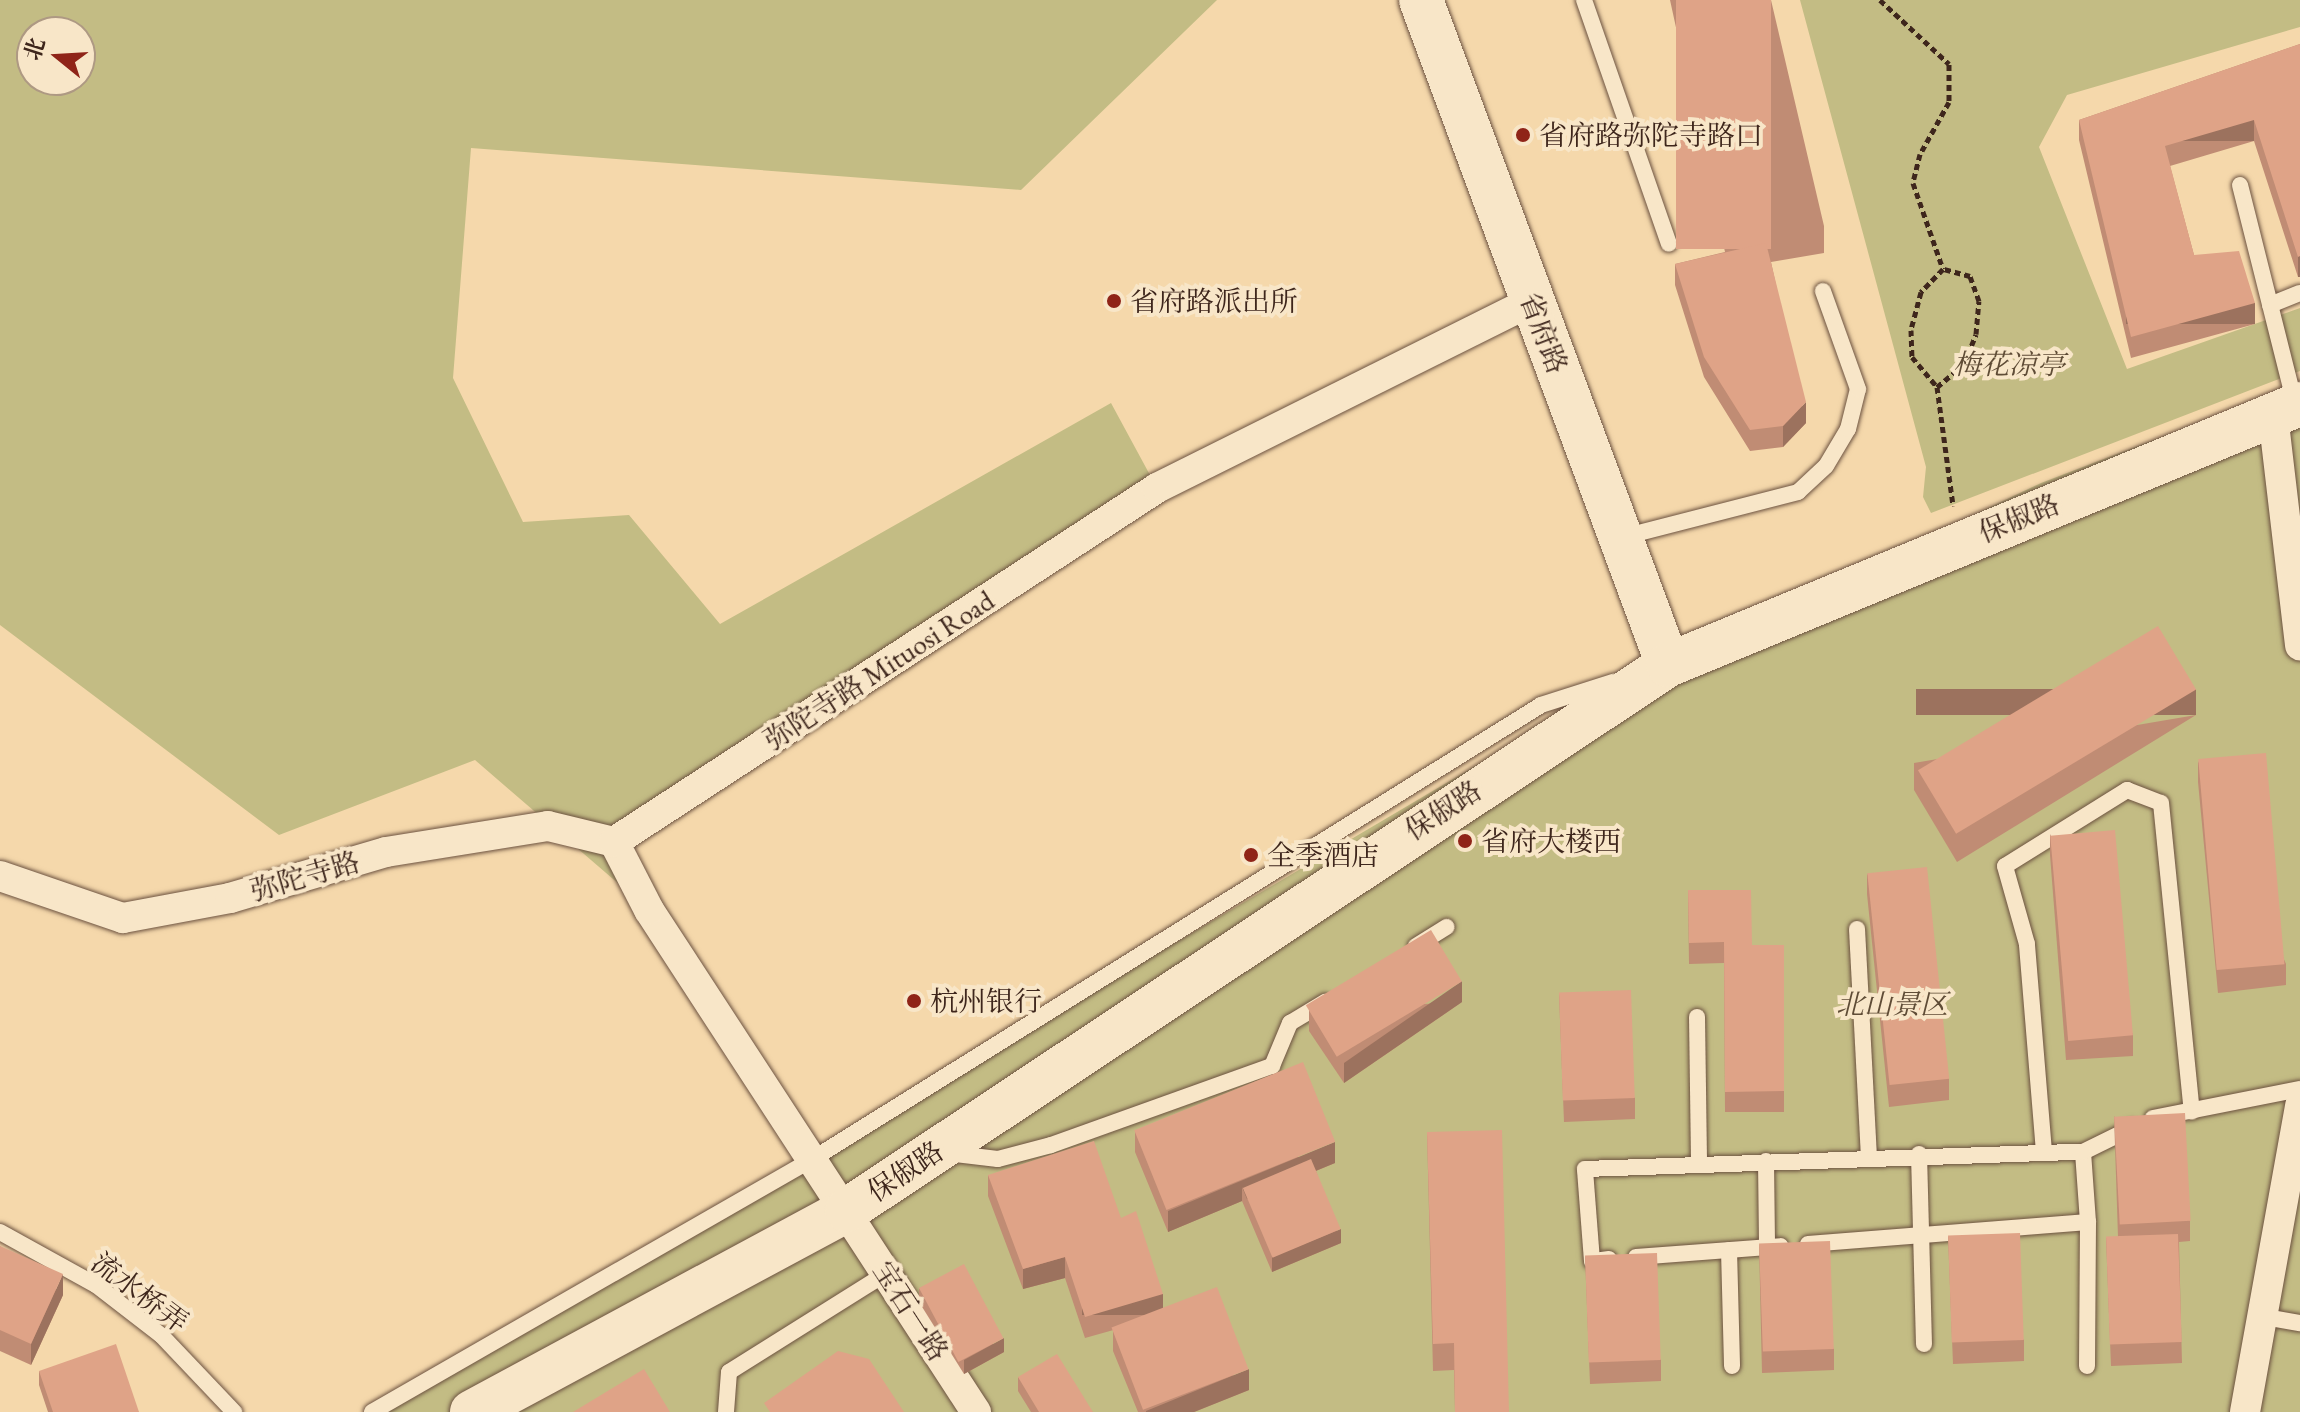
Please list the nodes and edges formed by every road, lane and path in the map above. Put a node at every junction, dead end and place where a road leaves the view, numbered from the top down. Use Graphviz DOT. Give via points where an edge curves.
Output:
graph roads {
  1 [pos="1421,0"];
  2 [pos="1584,0"];
  3 [pos="1880,0"];
  4 [pos="2240,185"];
  5 [pos="1669,244"];
  6 [pos="1943,269"];
  7 [pos="1823,291"];
  8 [pos="2300,293"];
  9 [pos="1532,301"];
  10 [pos="2270,305"];
  11 [pos="1937,387"];
  12 [pos="2290,408"];
  13 [pos="1621,538"];
  14 [pos="1961,542"];
  15 [pos="2297,582"];
  16 [pos="2300,645"];
  17 [pos="1668,665"];
  18 [pos="614,842"];
  19 [pos="0,876"];
  20 [pos="1447,927"];
  21 [pos="1857,929"];
  22 [pos="1395,959"];
  23 [pos="1342,991"];
  24 [pos="1697,1017"];
  25 [pos="2300,1089"];
  26 [pos="2300,1105"];
  27 [pos="2192,1111"];
  28 [pos="934,1151"];
  29 [pos="2044,1152"];
  30 [pos="2083,1152"];
  31 [pos="1919,1154"];
  32 [pos="1869,1157"];
  33 [pos="811,1160"];
  34 [pos="1766,1161"];
  35 [pos="1699,1164"];
  36 [pos="847,1210"];
  37 [pos="2088,1222"];
  38 [pos="0,1232"];
  39 [pos="1923,1235"];
  40 [pos="1767,1247"];
  41 [pos="1729,1250"];
  42 [pos="887,1273"];
  43 [pos="2265,1317"];
  44 [pos="2300,1323"];
  45 [pos="1924,1344"];
  46 [pos="1732,1366"];
  47 [pos="2087,1366"];
  48 [pos="234,1412"];
  49 [pos="372,1412"];
  50 [pos="472,1412"];
  51 [pos="726,1412"];
  52 [pos="976,1412"];
  53 [pos="2245,1412"];
  1 -- 9 [label="main road, 省府路"];
  2 -- 5 [label="lane"];
  3 -- 6 [label="path" via="1949,64 1949,102 1920,154 1913,183"];
  4 -- 10 [label="lane"];
  6 -- 11 [label="path" via="1921,292 1911,330 1912,357"];
  6 -- 11 [label="path" via="1970,276 1979,301 1976,334 1964,364"];
  7 -- 13 [label="lane" via="1858,389 1848,429 1826,466 1798,492"];
  8 -- 10 [label="lane"];
  9 -- 13 [label="main road, 省府路"];
  9 -- 18 [label="street, 弥陀寺路 Mituosi Road" via="1157,488"];
  10 -- 12 [label="lane"];
  11 -- 14 [label="path" via="1943,458"];
  12 -- 14 [label="main road, 保俶路"];
  12 -- 15 [label="street"];
  13 -- 17 [label="main road, 省府路"];
  14 -- 17 [label="main road, 保俶路"];
  15 -- 16 [label="street"];
  17 -- 28 [label="main road, 保俶路"];
  17 -- 33 [label="lane" via="1541,705"];
  18 -- 19 [label="street, 弥陀寺路" via="548,826 386,852 230,898 123,918"];
  18 -- 33 [label="street" via="649,910"];
  20 -- 22 [label="lane"];
  21 -- 32 [label="lane"];
  23 -- 28 [label="lane" via="1290,1023 1272,1066 998,1159"];
  24 -- 35 [label="lane"];
  25 -- 27 [label="lane"];
  26 -- 43 [label="street"];
  27 -- 29 [label="lane" via="2161,803 2127,790 2005,866 2027,944"];
  27 -- 30 [label="lane" via="2157,1116"];
  28 -- 36 [label="main road, 保俶路"];
  29 -- 30 [label="lane"];
  29 -- 31 [label="lane"];
  30 -- 37 [label="lane"];
  31 -- 32 [label="lane"];
  31 -- 39 [label="lane"];
  32 -- 34 [label="lane"];
  33 -- 36 [label="street"];
  33 -- 49 [label="lane"];
  34 -- 35 [label="lane"];
  34 -- 40 [label="lane"];
  35 -- 41 [label="lane" via="1585,1169 1592,1261"];
  36 -- 42 [label="street, 宝石一路"];
  36 -- 50 [label="main road, 保俶路"];
  37 -- 39 [label="lane"];
  37 -- 47 [label="lane"];
  38 -- 48 [label="lane, 流水桥弄" via="96,1285 162,1336"];
  39 -- 40 [label="lane"];
  39 -- 45 [label="lane"];
  40 -- 41 [label="lane"];
  41 -- 46 [label="lane"];
  42 -- 51 [label="lane" via="729,1372"];
  42 -- 52 [label="street, 宝石一路"];
  43 -- 44 [label="lane"];
  43 -- 53 [label="street"];
}
